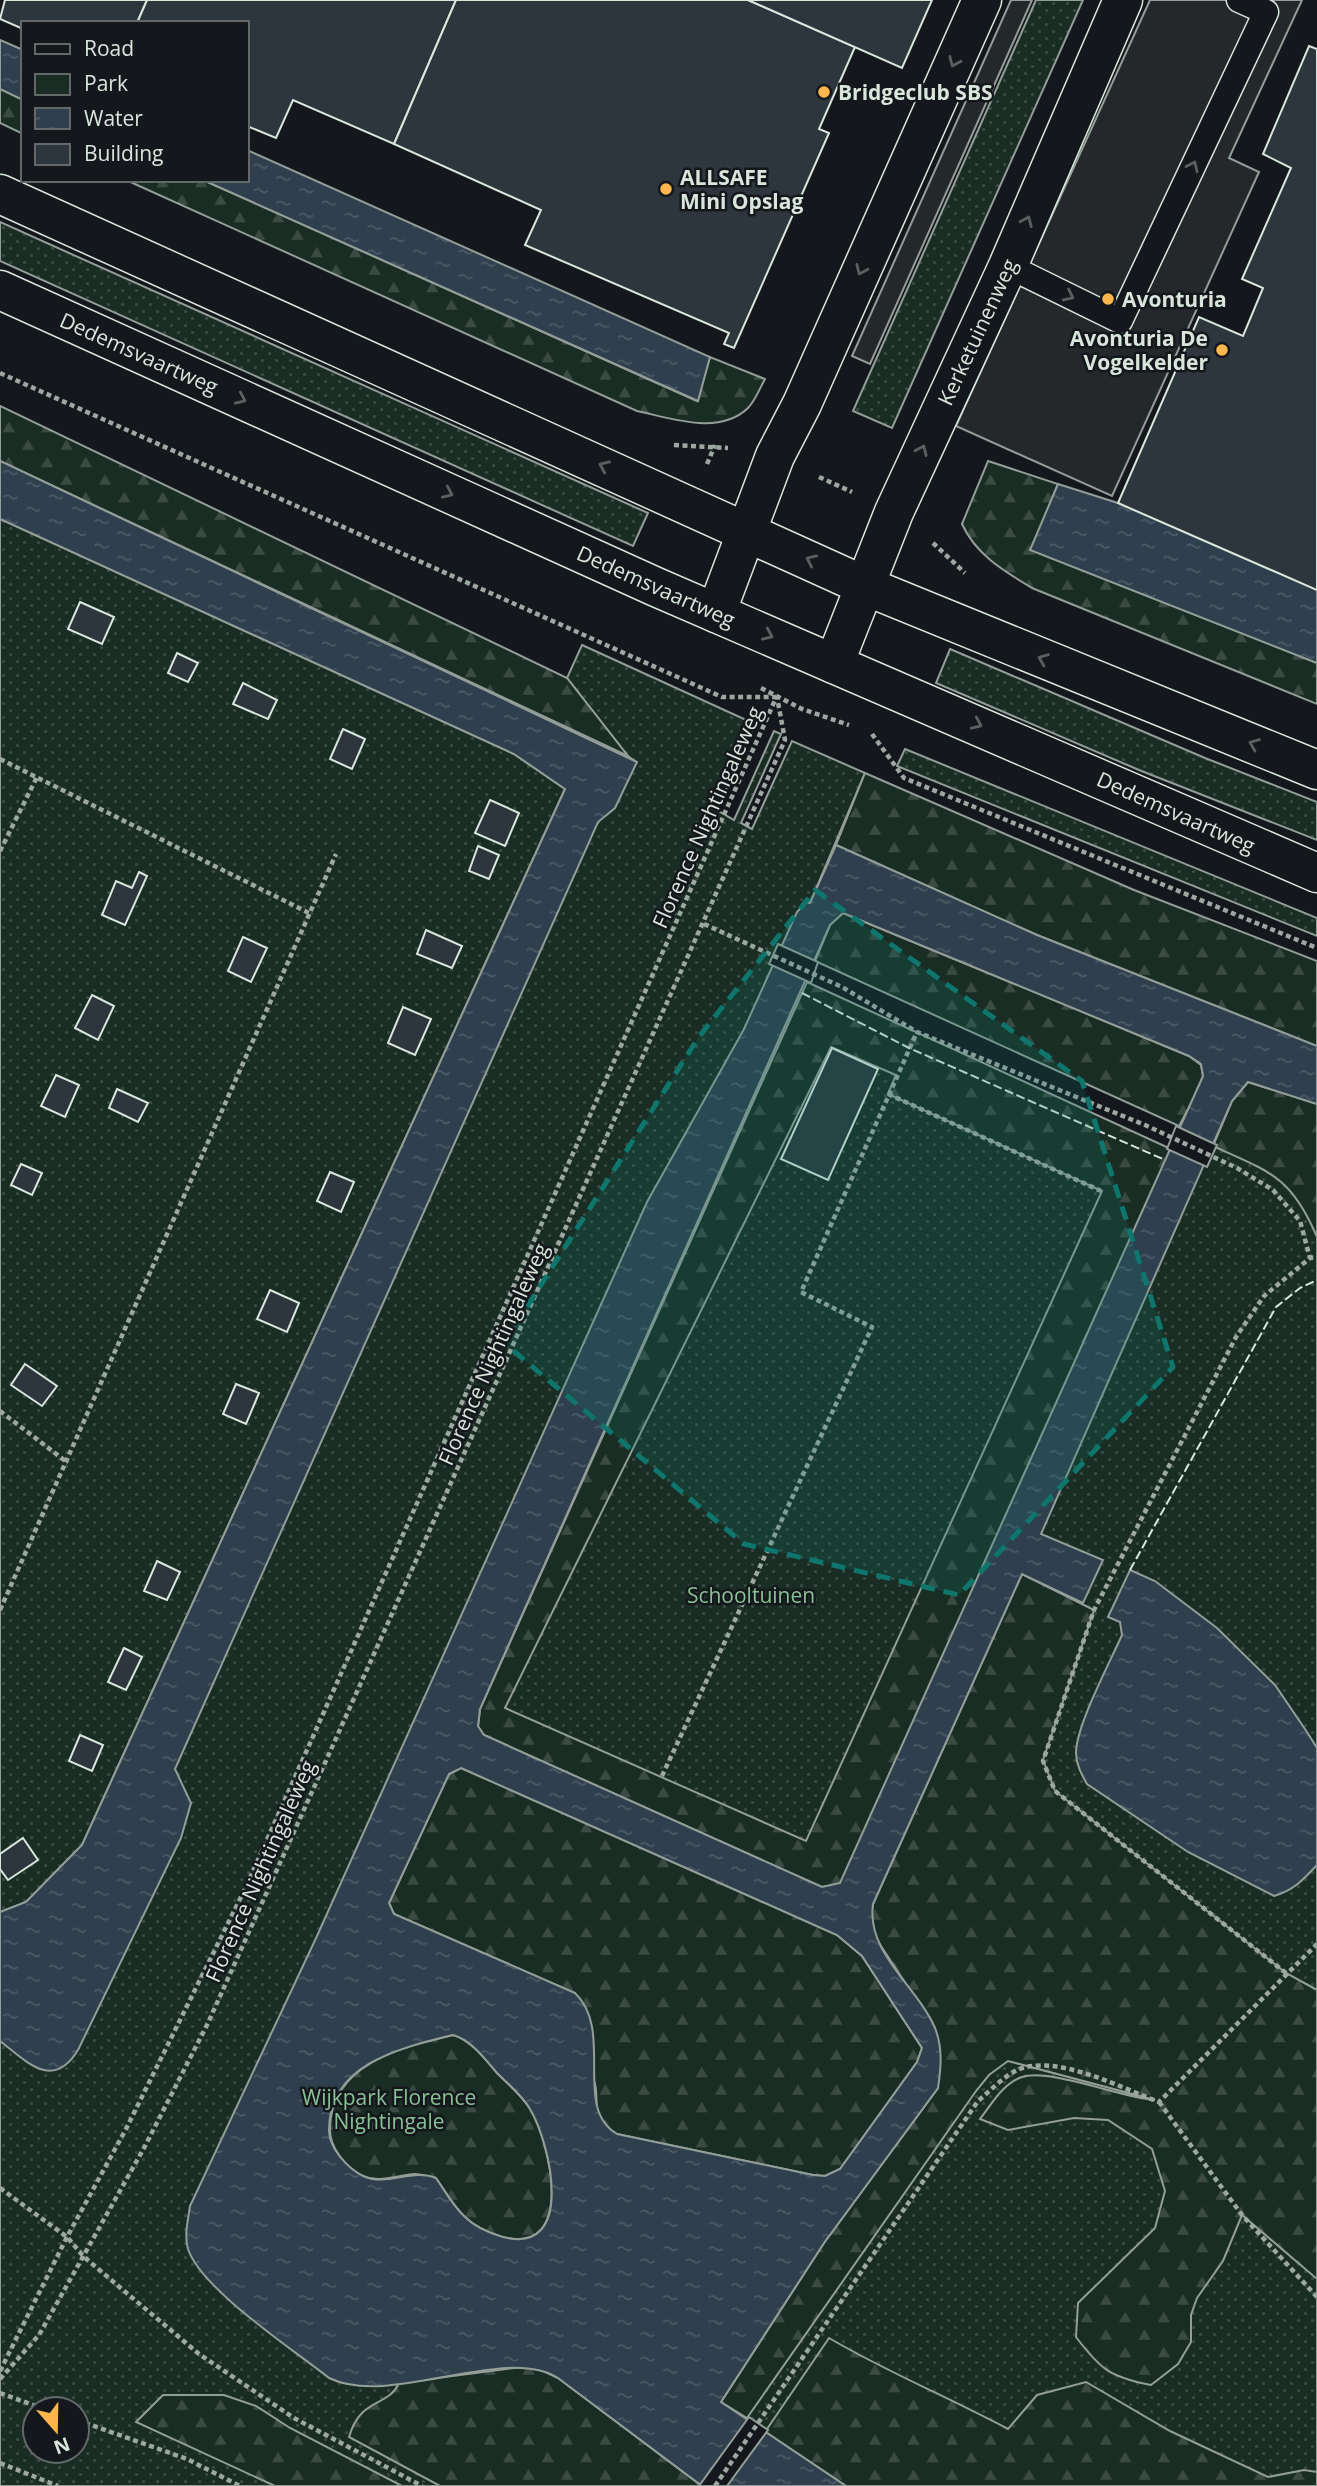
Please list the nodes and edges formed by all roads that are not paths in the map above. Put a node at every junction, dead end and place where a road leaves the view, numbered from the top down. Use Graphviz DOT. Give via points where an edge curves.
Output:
graph roads {
  1 [pos="982,0"];
  2 [pos="1123,0"];
  3 [pos="1239,0"];
  4 [pos="0,194"];
  5 [pos="1008,266"];
  6 [pos="0,290"];
  7 [pos="749,531"];
  8 [pos="863,585"];
  9 [pos="716,613"];
  10 [pos="834,664"];
  11 [pos="1317,769"];
  12 [pos="1317,873"];
  1 -- 7 [label="main road, one-way" via="775,456"];
  5 -- 2 [label="main road, Kerketuinenweg, one-way"];
  5 -- 3 [label="lane, one-way" via="1120,321 1266,12"];
  7 -- 4 [label="main road, one-way"];
  8 -- 5 [label="main road, Kerketuinenweg, one-way"];
  6 -- 9 [label="main road, Dedemsvaartweg, one-way"];
  8 -- 7 [label="main road, one-way"];
  7 -- 9 [label="main road"];
  8 -- 10 [label="main road, Kerketuinenweg"];
  11 -- 8 [label="main road, one-way"];
  9 -- 10 [label="main road, Dedemsvaartweg, one-way"];
  10 -- 12 [label="main road, Dedemsvaartweg, one-way"];
}
